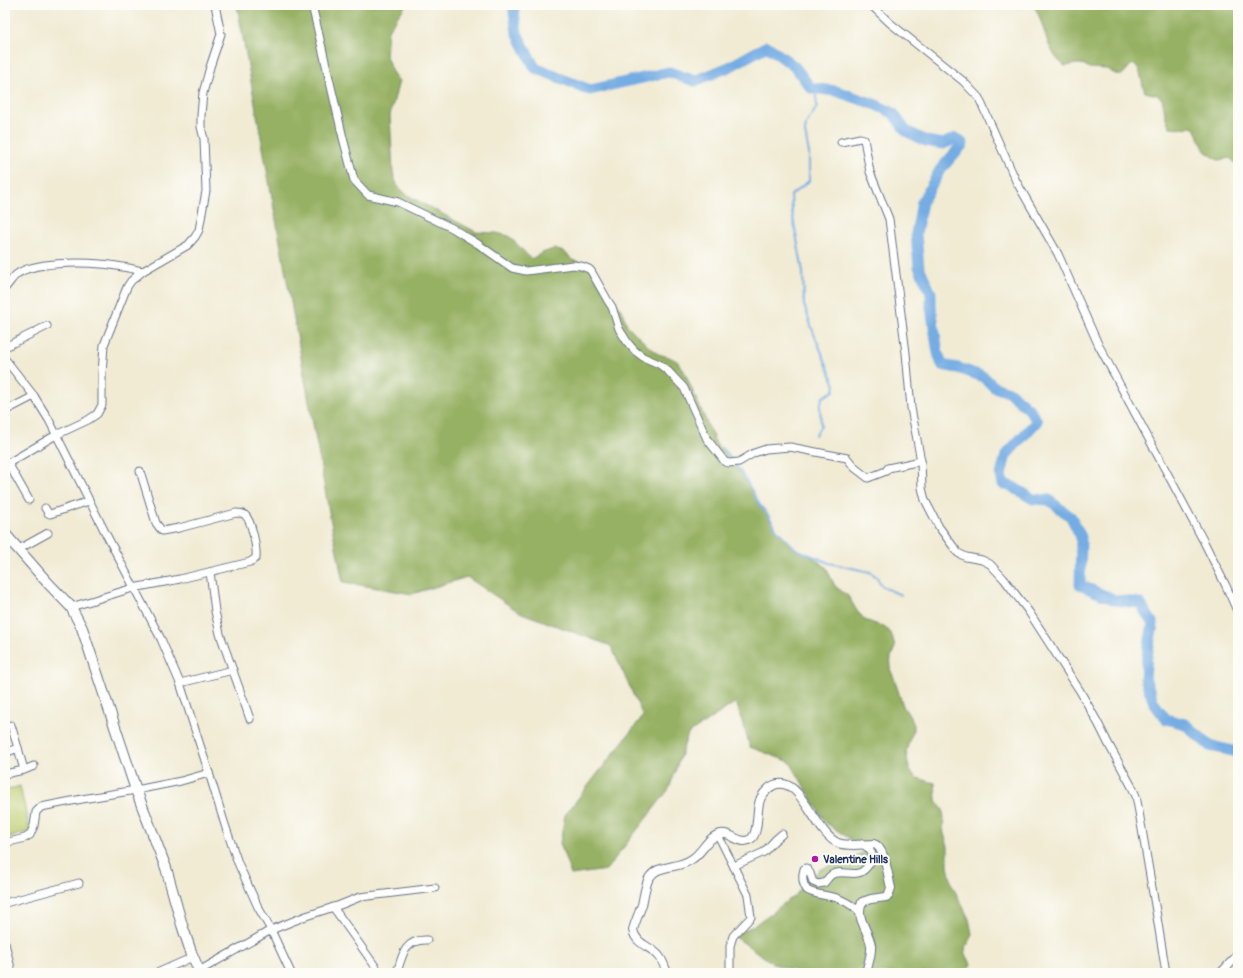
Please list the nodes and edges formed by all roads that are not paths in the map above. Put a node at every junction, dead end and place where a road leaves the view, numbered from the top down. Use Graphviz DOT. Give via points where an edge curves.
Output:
graph roads {
  1 [pos="216,5"];
  2 [pos="312,5"];
  3 [pos="871,5"];
  4 [pos="841,142"];
  5 [pos="143,271"];
  6 [pos="5,288"];
  7 [pos="47,326"];
  8 [pos="5,347"];
  9 [pos="5,359"];
  10 [pos="34,396"];
  11 [pos="5,411"];
  12 [pos="56,435"];
  13 [pos="921,461"];
  14 [pos="6,464"];
  15 [pos="140,470"];
  16 [pos="29,500"];
  17 [pos="89,501"];
  18 [pos="45,508"];
  19 [pos="48,533"];
  20 [pos="5,534"];
  21 [pos="18,549"];
  22 [pos="210,572"];
  23 [pos="133,588"];
  24 [pos="71,607"];
  25 [pos="1238,613"];
  26 [pos="233,670"];
  27 [pos="180,682"];
  28 [pos="250,719"];
  29 [pos="11,725"];
  30 [pos="18,748"];
  31 [pos="5,753"];
  32 [pos="34,766"];
  33 [pos="24,770"];
  34 [pos="209,773"];
  35 [pos="5,774"];
  36 [pos="136,790"];
  37 [pos="782,834"];
  38 [pos="718,835"];
  39 [pos="5,843"];
  40 [pos="863,844"];
  41 [pos="734,867"];
  42 [pos="79,884"];
  43 [pos="435,888"];
  44 [pos="5,903"];
  45 [pos="333,907"];
  46 [pos="859,911"];
  47 [pos="271,930"];
  48 [pos="427,940"];
  49 [pos="5,942"];
  50 [pos="1238,955"];
  51 [pos="193,957"];
  52 [pos="199,972"];
  53 [pos="12,973"];
  54 [pos="157,973"];
  55 [pos="291,973"];
  56 [pos="380,973"];
  57 [pos="397,973"];
  58 [pos="667,973"];
  59 [pos="730,973"];
  60 [pos="866,973"];
  61 [pos="1166,973"];
  62 [pos="1221,973"];
  1 -- 5 [label="street" via="221,34 203,93 201,127 204,139 206,191 199,230 188,245"];
  2 -- 13 [label="street" via="354,180 368,194 398,202 452,228 512,268 526,271 573,265 589,269 612,307 619,329 628,343 643,357 668,371 684,388 707,439 725,462 739,462 766,449 790,447 847,458 868,478 888,468"];
  3 -- 25 [label="street" via="959,78 979,98 1016,181 1058,254 1098,344 1203,540"];
  4 -- 13 [label="street" via="864,139 870,172 889,219 911,408"];
  5 -- 6 [label="street" via="100,263 42,266 16,275"];
  5 -- 12 [label="street" via="127,287 104,345 102,405 97,414 88,420"];
  7 -- 8 [label="street"];
  9 -- 10 [label="street"];
  10 -- 11 [label="street"];
  10 -- 12 [label="street"];
  12 -- 14 [label="street"];
  12 -- 17 [label="street"];
  13 -- 61 [label="street" via="925,500 938,527 958,553 982,560 993,567 1029,612 1098,723 1132,787 1139,812"];
  14 -- 16 [label="street"];
  15 -- 22 [label="street" via="156,522 162,531 236,513 247,517 256,544 256,558 250,562"];
  17 -- 18 [label="street" via="50,514"];
  17 -- 23 [label="street"];
  19 -- 21 [label="street"];
  20 -- 21 [label="main road"];
  21 -- 24 [label="main road"];
  22 -- 23 [label="street"];
  22 -- 26 [label="street" via="220,634"];
  23 -- 24 [label="street"];
  23 -- 27 [label="street" via="161,639"];
  24 -- 36 [label="main road" via="82,628"];
  26 -- 27 [label="street"];
  26 -- 28 [label="street"];
  27 -- 34 [label="street"];
  29 -- 30 [label="street"];
  30 -- 31 [label="street"];
  30 -- 33 [label="street"];
  32 -- 33 [label="street"];
  33 -- 35 [label="street"];
  34 -- 36 [label="street"];
  34 -- 47 [label="street" via="238,863"];
  36 -- 39 [label="street" via="41,807 36,812 30,835"];
  36 -- 51 [label="main road" via="166,868"];
  37 -- 41 [label="street" via="764,852"];
  38 -- 40 [label="street" via="729,834 742,841 751,839 757,822 760,799 768,788 783,784 796,792 835,842 845,845"];
  38 -- 41 [label="street"];
  38 -- 58 [label="street" via="693,859 655,871 648,880 633,930 636,939 660,956"];
  40 -- 46 [label="street" via="874,844 880,848 891,888 886,897 862,902"];
  40 -- 46 [label="street" via="872,854 872,860 860,873 835,873 824,884 813,882 806,868 802,874 810,892 839,899"];
  41 -- 59 [label="street" via="748,895 751,917 733,936 730,946"];
  42 -- 44 [label="street"];
  43 -- 45 [label="street" via="360,897"];
  45 -- 47 [label="street"];
  45 -- 56 [label="street"];
  46 -- 60 [label="street" via="870,944"];
  47 -- 52 [label="street"];
  47 -- 55 [label="street"];
  48 -- 57 [label="street" via="419,940 407,948"];
  49 -- 53 [label="street"];
  50 -- 62 [label="street"];
  51 -- 52 [label="main road"];
  51 -- 54 [label="street"];
}
